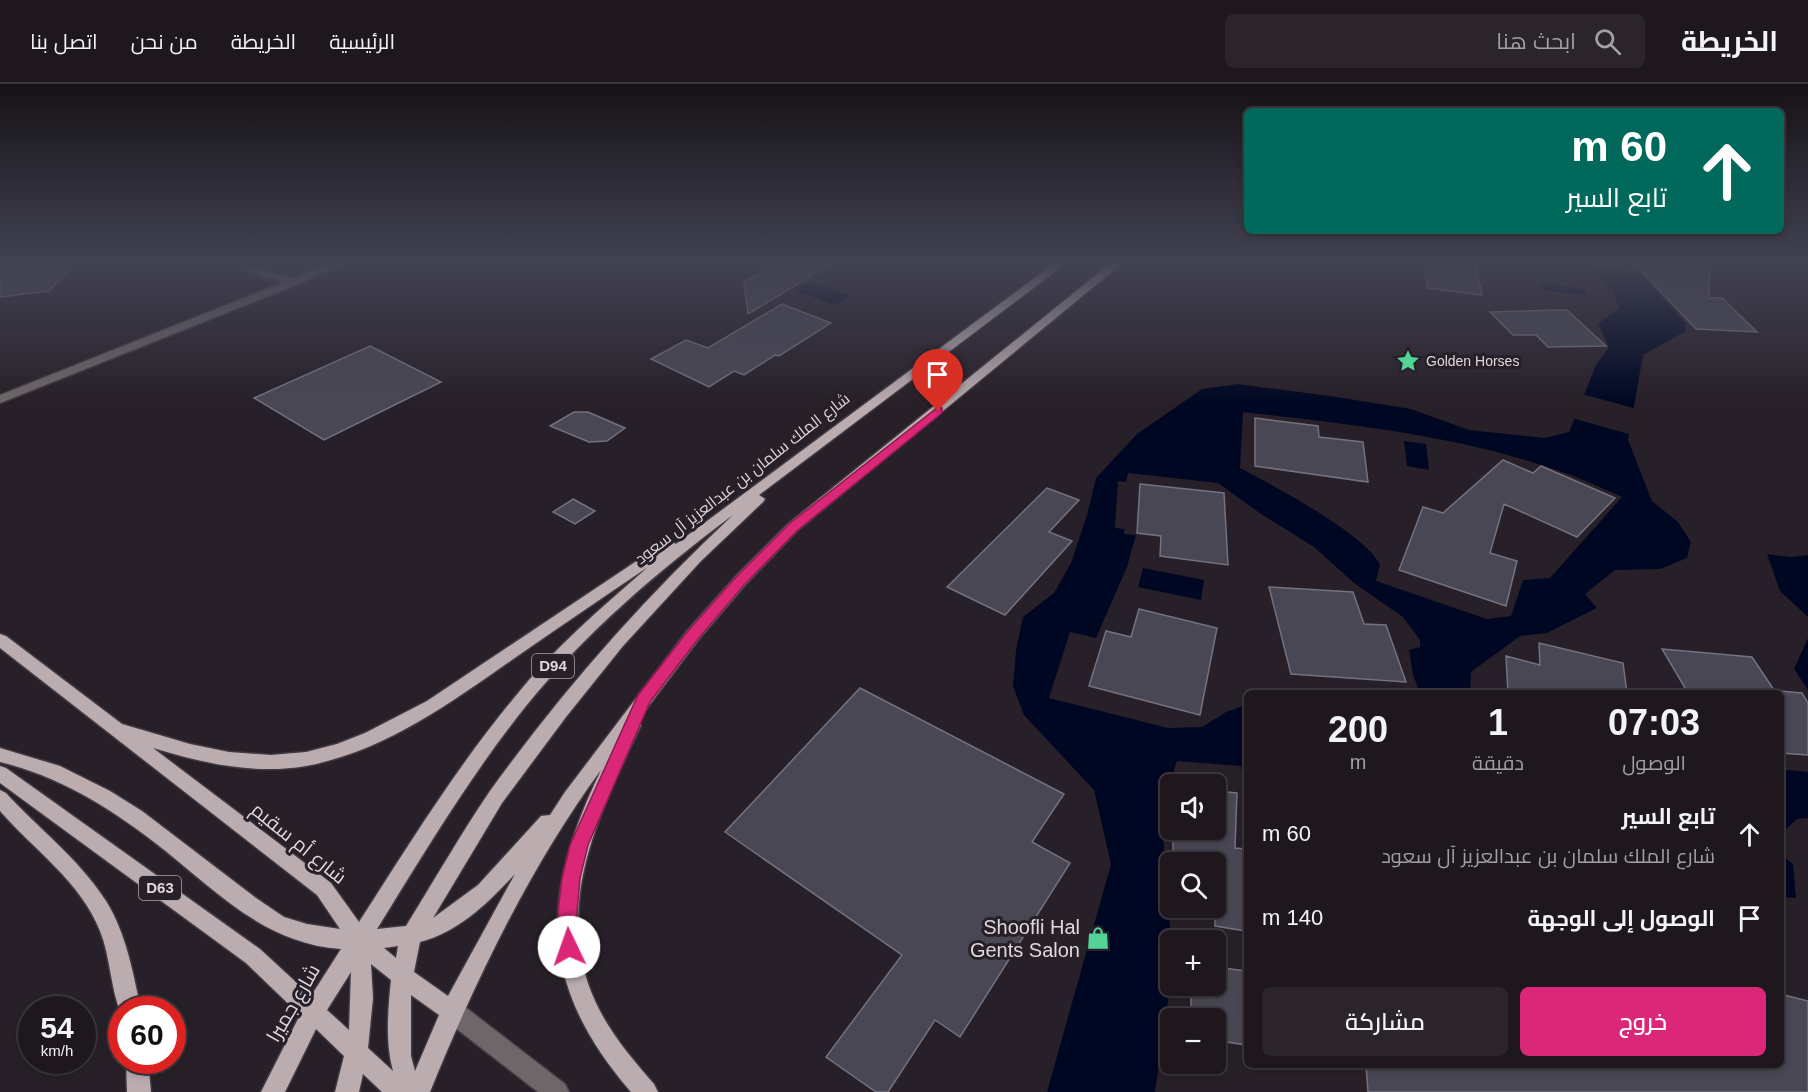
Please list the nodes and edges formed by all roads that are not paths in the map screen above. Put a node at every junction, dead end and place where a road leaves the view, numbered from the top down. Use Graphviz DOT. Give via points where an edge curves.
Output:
graph roads {
  1 [pos="226,309"];
  2 [pos="1000,309"];
  3 [pos="1061,309"];
  4 [pos="0,399"];
  5 [pos="810,450"];
  6 [pos="0,640"];
  7 [pos="644,699"];
  8 [pos="112,728"];
  9 [pos="0,755"];
  10 [pos="0,773"];
  11 [pos="571,797"];
  12 [pos="0,798"];
  13 [pos="411,936"];
  14 [pos="358,940"];
  15 [pos="402,976"];
  16 [pos="127,996"];
  17 [pos="452,1011"];
  18 [pos="313,1012"];
  19 [pos="358,1056"];
  20 [pos="138,1074"];
  21 [pos="140,1092"];
  22 [pos="273,1092"];
  23 [pos="347,1092"];
  24 [pos="399,1092"];
  25 [pos="410,1092"];
  26 [pos="418,1092"];
  27 [pos="557,1092"];
  28 [pos="646,1092"];
  1 -- 4 [label="street"];
  2 -- 5 [label="main road, شارع الملك سلمان بن عبدالعزيز آل سعود / D94"];
  3 -- 7 [label="main road" via="794,527 693,635"];
  5 -- 8 [label="main road" via="464,685 404,722 358,744 323,755 270,762 208,757"];
  5 -- 13 [label="main road" via="696,558 617,642 496,798"];
  5 -- 14 [label="main road, شارع الملك سلمان بن عبدالعزيز آل سعود / D94" via="669,556 588,629 521,701 449,798"];
  6 -- 8 [label="main road, شارع أم سقيم"];
  7 -- 11 [label="main road"];
  7 -- 28 [label="main road" via="579,845 567,912 569,947 586,1009 602,1039"];
  8 -- 14 [label="main road, شارع أم سقيم" via="324,889"];
  9 -- 14 [label="main road" via="72,779 104,798 283,926 318,937"];
  10 -- 18 [label="main road, D63" via="253,956"];
  11 -- 13 [label="main road" via="461,911 439,926"];
  11 -- 17 [label="main road"];
  12 -- 16 [label="main road" via="79,881 99,909 115,943"];
  13 -- 14 [label="main road"];
  13 -- 15 [label="main road"];
  14 -- 15 [label="main road, شارع أم سقيم"];
  14 -- 18 [label="main road, شارع جميرا / D94"];
  14 -- 19 [label="main road" via="363,996"];
  15 -- 17 [label="main road, شارع أم سقيم"];
  15 -- 25 [label="main road" via="400,1056"];
  17 -- 26 [label="main road"];
  17 -- 27 [label="street, شارع أم سقيم"];
  18 -- 19 [label="main road, D63"];
  18 -- 22 [label="main road, شارع جميرا / D94"];
  19 -- 23 [label="main road"];
  19 -- 24 [label="main road, D63"];
  20 -- 21 [label="main road"];
}
